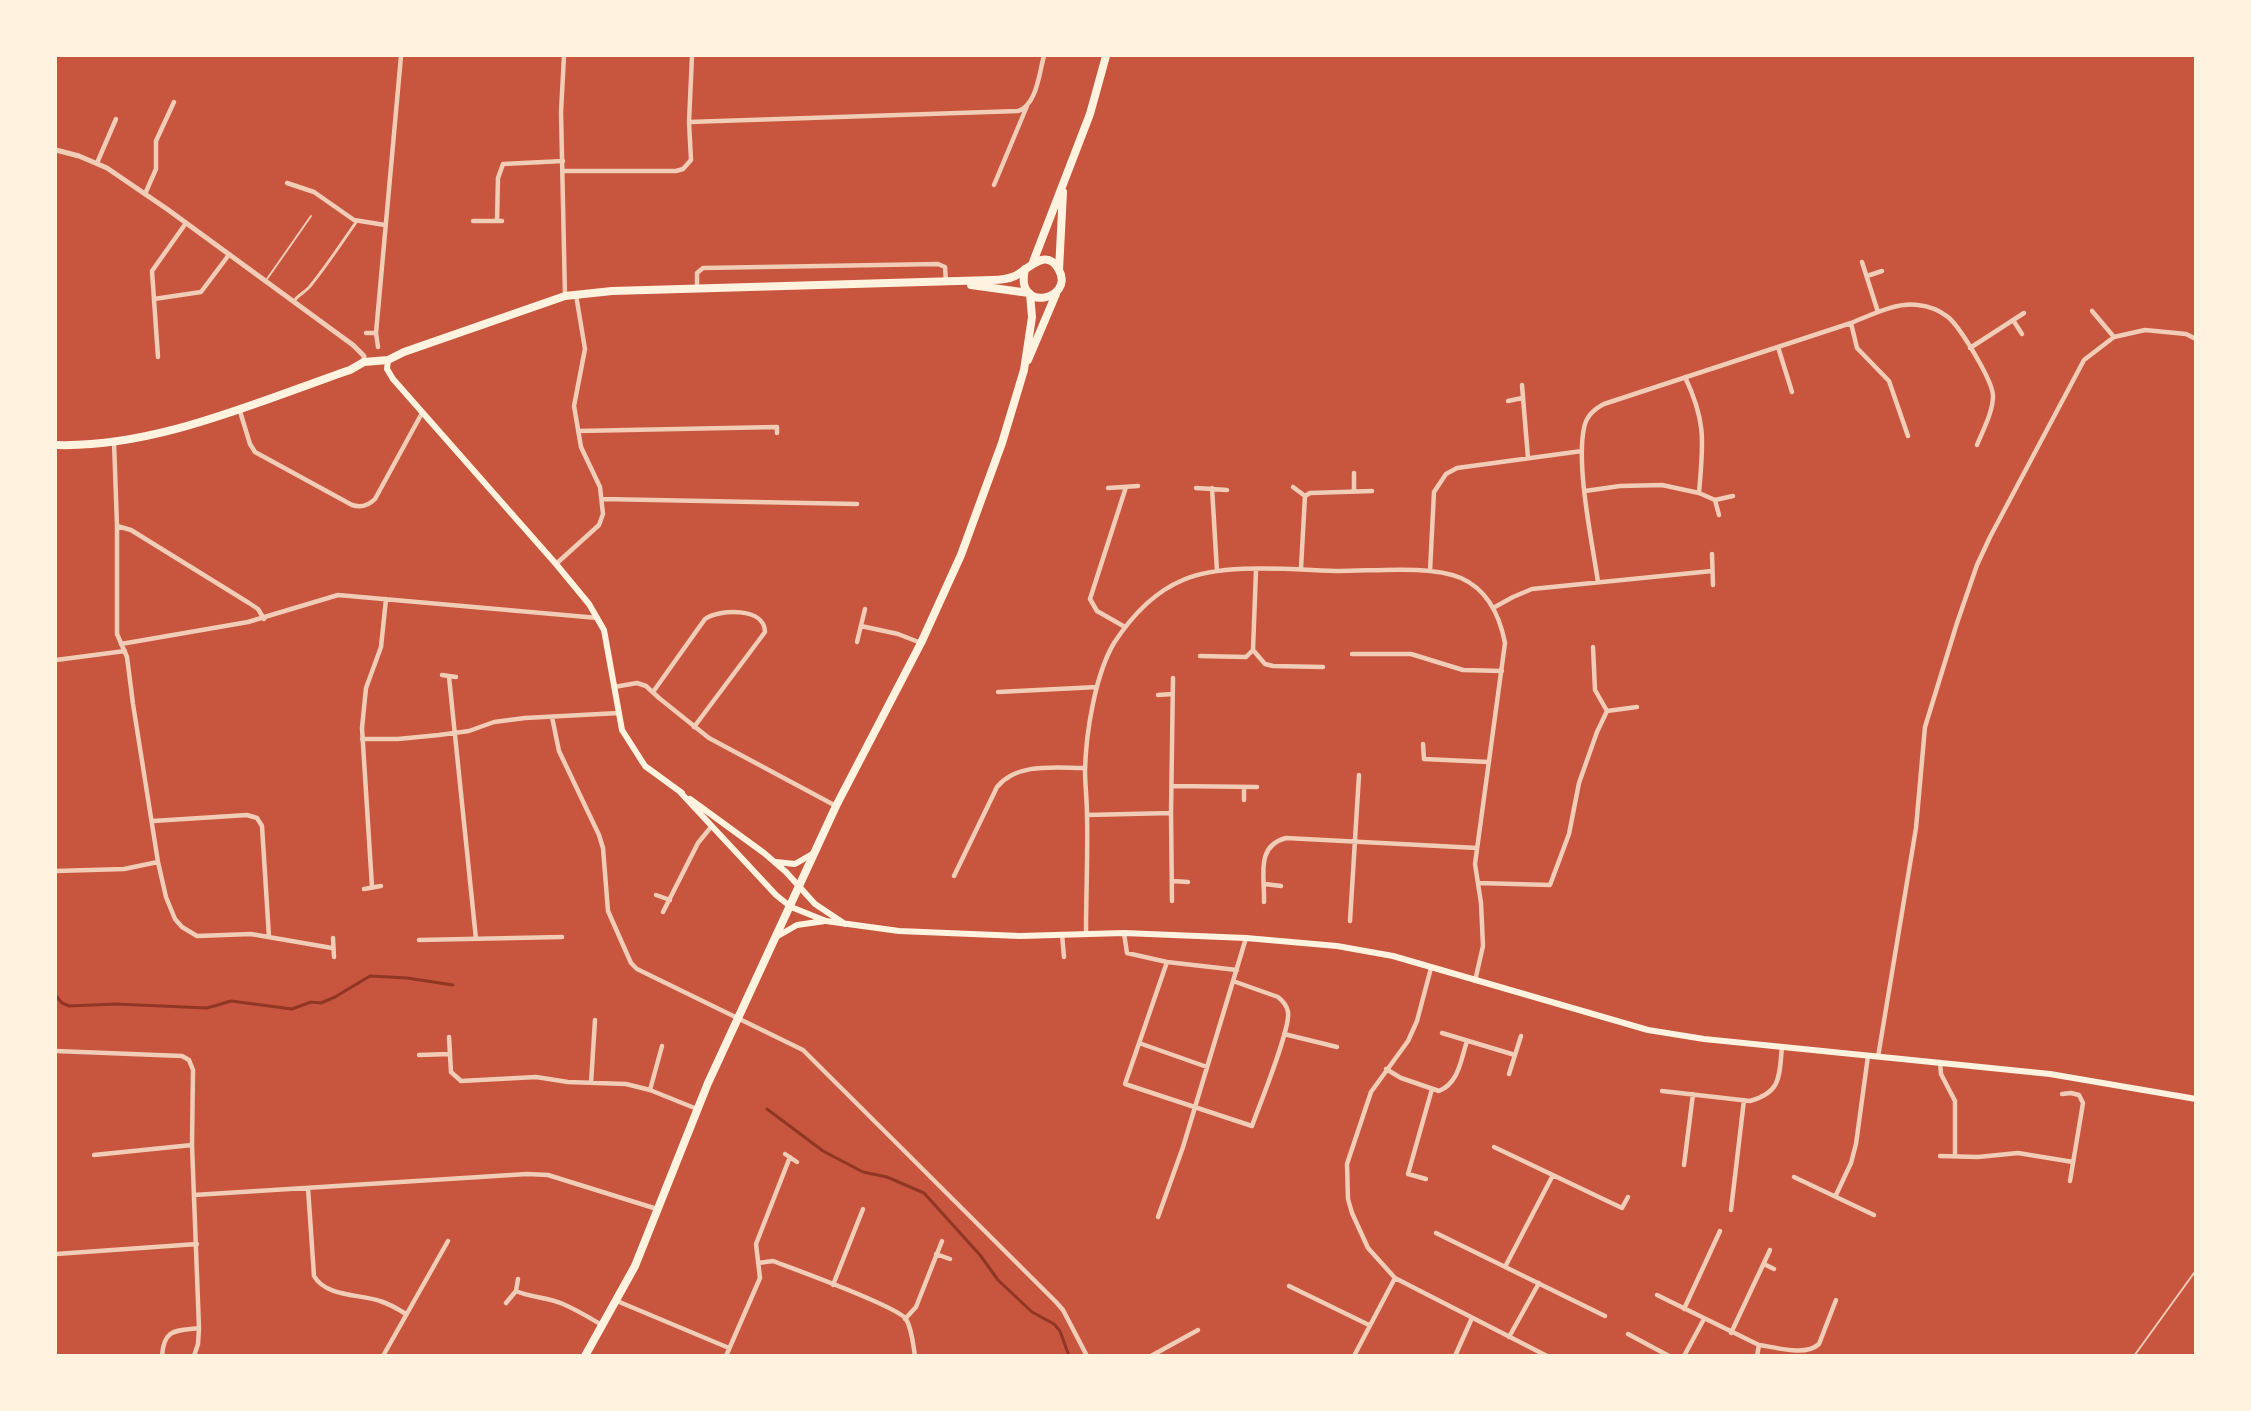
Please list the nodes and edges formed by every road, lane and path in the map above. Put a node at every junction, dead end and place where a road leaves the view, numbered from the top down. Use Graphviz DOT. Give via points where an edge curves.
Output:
graph roads {
  1 [pos="401,56"];
  2 [pos="564,56"];
  3 [pos="692,56"];
  4 [pos="1044,56"];
  5 [pos="1106,56"];
  6 [pos="174,102"];
  7 [pos="1028,106"];
  8 [pos="116,119"];
  9 [pos="689,122"];
  10 [pos="56,150"];
  11 [pos="563,161"];
  12 [pos="98,163"];
  13 [pos="563,171"];
  14 [pos="1064,181"];
  15 [pos="287,183"];
  16 [pos="994,185"];
  17 [pos="145,194"];
  18 [pos="311,216"];
  19 [pos="473,220"];
  20 [pos="357,221"];
  21 [pos="186,223"];
  22 [pos="385,225"];
  23 [pos="228,256"];
  24 [pos="1033,262"];
  25 [pos="1862,262"];
  26 [pos="1025,269"];
  27 [pos="1059,270"];
  28 [pos="1882,270"];
  29 [pos="1867,276"];
  30 [pos="265,281"];
  31 [pos="946,282"];
  32 [pos="956,282"];
  33 [pos="697,288"];
  34 [pos="1056,292"];
  35 [pos="1029,294"];
  36 [pos="576,295"];
  37 [pos="565,296"];
  38 [pos="154,299"];
  39 [pos="293,302"];
  40 [pos="2092,311"];
  41 [pos="1878,312"];
  42 [pos="2024,313"];
  43 [pos="2013,320"];
  44 [pos="1851,323"];
  45 [pos="366,333"];
  46 [pos="376,333"];
  47 [pos="2022,334"];
  48 [pos="2114,337"];
  49 [pos="2196,339"];
  50 [pos="378,347"];
  51 [pos="1778,347"];
  52 [pos="1970,348"];
  53 [pos="158,357"];
  54 [pos="388,360"];
  55 [pos="364,362"];
  56 [pos="1024,370"];
  57 [pos="1686,377"];
  58 [pos="1522,385"];
  59 [pos="1792,392"];
  60 [pos="1522,398"];
  61 [pos="1508,401"];
  62 [pos="239,408"];
  63 [pos="422,413"];
  64 [pos="777,427"];
  65 [pos="578,431"];
  66 [pos="1908,436"];
  67 [pos="114,442"];
  68 [pos="56,445"];
  69 [pos="1977,445"];
  70 [pos="1582,450"];
  71 [pos="1528,458"];
  72 [pos="1354,474"];
  73 [pos="1138,486"];
  74 [pos="1126,487"];
  75 [pos="1108,488"];
  76 [pos="1196,488"];
  77 [pos="1212,488"];
  78 [pos="1293,488"];
  79 [pos="1227,490"];
  80 [pos="1354,491"];
  81 [pos="1372,491"];
  82 [pos="1585,491"];
  83 [pos="1699,493"];
  84 [pos="1305,496"];
  85 [pos="1733,496"];
  86 [pos="602,499"];
  87 [pos="1715,500"];
  88 [pos="857,504"];
  89 [pos="1719,515"];
  90 [pos="117,526"];
  91 [pos="1712,554"];
  92 [pos="556,564"];
  93 [pos="1301,568"];
  94 [pos="1256,570"];
  95 [pos="1430,571"];
  96 [pos="1712,571"];
  97 [pos="1216,572"];
  98 [pos="1598,582"];
  99 [pos="1713,585"];
  100 [pos="386,599"];
  101 [pos="1493,608"];
  102 [pos="866,609"];
  103 [pos="598,618"];
  104 [pos="264,619"];
  105 [pos="861,626"];
  106 [pos="1125,627"];
  107 [pos="857,642"];
  108 [pos="921,643"];
  109 [pos="121,644"];
  110 [pos="1593,647"];
  111 [pos="1253,650"];
  112 [pos="125,651"];
  113 [pos="1352,654"];
  114 [pos="1200,656"];
  115 [pos="56,660"];
  116 [pos="1323,667"];
  117 [pos="1502,670"];
  118 [pos="442,675"];
  119 [pos="448,677"];
  120 [pos="456,677"];
  121 [pos="1173,678"];
  122 [pos="614,687"];
  123 [pos="1097,687"];
  124 [pos="653,692"];
  125 [pos="998,692"];
  126 [pos="1172,694"];
  127 [pos="1158,695"];
  128 [pos="1637,707"];
  129 [pos="1607,711"];
  130 [pos="619,712"];
  131 [pos="552,717"];
  132 [pos="694,727"];
  133 [pos="454,733"];
  134 [pos="362,739"];
  135 [pos="1423,744"];
  136 [pos="1488,762"];
  137 [pos="1085,768"];
  138 [pos="1359,775"];
  139 [pos="1173,786"];
  140 [pos="1244,787"];
  141 [pos="1257,787"];
  142 [pos="681,793"];
  143 [pos="1244,800"];
  144 [pos="836,806"];
  145 [pos="1171,813"];
  146 [pos="1087,815"];
  147 [pos="153,821"];
  148 [pos="711,827"];
  149 [pos="1353,841"];
  150 [pos="1477,848"];
  151 [pos="814,853"];
  152 [pos="773,860"];
  153 [pos="158,861"];
  154 [pos="56,871"];
  155 [pos="954,876"];
  156 [pos="1172,881"];
  157 [pos="1188,882"];
  158 [pos="1478,883"];
  159 [pos="1264,884"];
  160 [pos="381,886"];
  161 [pos="1281,886"];
  162 [pos="372,887"];
  163 [pos="364,889"];
  164 [pos="799,889"];
  165 [pos="656,895"];
  166 [pos="670,900"];
  167 [pos="1172,901"];
  168 [pos="1264,902"];
  169 [pos="791,907"];
  170 [pos="663,912"];
  171 [pos="826,921"];
  172 [pos="1350,921"];
  173 [pos="849,926"];
  174 [pos="1086,933"];
  175 [pos="1124,933"];
  176 [pos="1062,934"];
  177 [pos="269,937"];
  178 [pos="562,937"];
  179 [pos="333,938"];
  180 [pos="775,938"];
  181 [pos="1246,938"];
  182 [pos="476,939"];
  183 [pos="419,940"];
  184 [pos="332,948"];
  185 [pos="334,957"];
  186 [pos="1064,957"];
  187 [pos="1167,963"];
  188 [pos="1431,968"];
  189 [pos="1237,970"];
  190 [pos="1233,981"];
  191 [pos="1475,981"];
  192 [pos="740,1018"];
  193 [pos="595,1020"];
  194 [pos="1442,1033"];
  195 [pos="1284,1034"];
  196 [pos="1521,1036"];
  197 [pos="449,1037"];
  198 [pos="1467,1041"];
  199 [pos="1139,1043"];
  200 [pos="662,1046"];
  201 [pos="1337,1047"];
  202 [pos="1782,1047"];
  203 [pos="56,1051"];
  204 [pos="449,1054"];
  205 [pos="419,1055"];
  206 [pos="1515,1055"];
  207 [pos="1868,1056"];
  208 [pos="1878,1057"];
  209 [pos="1940,1062"];
  210 [pos="1207,1067"];
  211 [pos="1386,1070"];
  212 [pos="1509,1074"];
  213 [pos="591,1083"];
  214 [pos="1432,1089"];
  215 [pos="650,1090"];
  216 [pos="1662,1091"];
  217 [pos="1693,1094"];
  218 [pos="2062,1094"];
  219 [pos="2196,1099"];
  220 [pos="1744,1100"];
  221 [pos="1195,1107"];
  222 [pos="697,1109"];
  223 [pos="192,1145"];
  224 [pos="1494,1147"];
  225 [pos="785,1154"];
  226 [pos="94,1155"];
  227 [pos="1940,1156"];
  228 [pos="1955,1156"];
  229 [pos="790,1157"];
  230 [pos="797,1162"];
  231 [pos="2073,1162"];
  232 [pos="1684,1166"];
  233 [pos="1553,1174"];
  234 [pos="1794,1177"];
  235 [pos="1426,1179"];
  236 [pos="2070,1181"];
  237 [pos="308,1188"];
  238 [pos="194,1195"];
  239 [pos="1836,1195"];
  240 [pos="1628,1197"];
  241 [pos="657,1209"];
  242 [pos="863,1209"];
  243 [pos="1731,1210"];
  244 [pos="1874,1215"];
  245 [pos="1158,1217"];
  246 [pos="1720,1231"];
  247 [pos="1436,1233"];
  248 [pos="942,1240"];
  249 [pos="448,1241"];
  250 [pos="197,1244"];
  251 [pos="1770,1250"];
  252 [pos="56,1254"];
  253 [pos="936,1254"];
  254 [pos="950,1259"];
  255 [pos="758,1263"];
  256 [pos="1764,1264"];
  257 [pos="1505,1266"];
  258 [pos="1774,1269"];
  259 [pos="2196,1274"];
  260 [pos="1395,1278"];
  261 [pos="518,1279"];
  262 [pos="1539,1283"];
  263 [pos="833,1284"];
  264 [pos="1289,1286"];
  265 [pos="516,1291"];
  266 [pos="1657,1295"];
  267 [pos="1836,1300"];
  268 [pos="616,1301"];
  269 [pos="506,1303"];
  270 [pos="1684,1309"];
  271 [pos="406,1314"];
  272 [pos="1605,1316"];
  273 [pos="1473,1318"];
  274 [pos="905,1319"];
  275 [pos="1704,1319"];
  276 [pos="1370,1324"];
  277 [pos="602,1325"];
  278 [pos="199,1328"];
  279 [pos="1198,1330"];
  280 [pos="1731,1333"];
  281 [pos="1628,1334"];
  282 [pos="1509,1337"];
  283 [pos="1759,1345"];
  284 [pos="729,1348"];
  285 [pos="194,1355"];
  286 [pos="1545,1355"];
  287 [pos="162,1356"];
  288 [pos="383,1356"];
  289 [pos="585,1356"];
  290 [pos="726,1356"];
  291 [pos="915,1356"];
  292 [pos="1087,1356"];
  293 [pos="1151,1356"];
  294 [pos="1354,1356"];
  295 [pos="1455,1356"];
  296 [pos="1669,1356"];
  297 [pos="1684,1356"];
  298 [pos="1757,1356"];
  299 [pos="2134,1356"];
  1 -- 22 [label="street"];
  2 -- 11 [label="street"];
  3 -- 9 [label="street"];
  4 -- 7 [label="street"];
  5 -- 14 [label="highway" via="1090,114"];
  6 -- 17 [label="street" via="156,141 156,169"];
  7 -- 9 [label="street" via="1018,111"];
  7 -- 16 [label="street"];
  8 -- 12 [label="street"];
  9 -- 13 [label="street" via="691,160 683,169"];
  10 -- 12 [label="street"];
  11 -- 13 [label="street"];
  11 -- 19 [label="street" via="503,164 498,178 499,221"];
  12 -- 17 [label="street"];
  13 -- 37 [label="street"];
  14 -- 24 [label="highway"];
  14 -- 27 [label="highway"];
  15 -- 20 [label="street" via="314,192"];
  17 -- 21 [label="street"];
  18 -- 30 [label="lane"];
  20 -- 22 [label="street"];
  20 -- 39 [label="street" via="306,292"];
  21 -- 23 [label="street"];
  21 -- 38 [label="street" via="152,271"];
  22 -- 46 [label="street"];
  23 -- 30 [label="street"];
  23 -- 38 [label="street" via="201,292"];
  24 -- 26 [label="highway"];
  24 -- 27 [label="highway" via="1047,261"];
  25 -- 29 [label="street"];
  26 -- 32 [label="highway" via="1007,278"];
  26 -- 35 [label="highway" via="1022,280"];
  27 -- 34 [label="highway"];
  28 -- 29 [label="street"];
  29 -- 41 [label="street"];
  30 -- 39 [label="street"];
  31 -- 32 [label="highway"];
  31 -- 33 [label="highway"];
  31 -- 33 [label="street" via="945,267 938,264 704,268 697,273"];
  32 -- 35 [label="highway"];
  33 -- 36 [label="highway"];
  34 -- 35 [label="highway" via="1041,298"];
  34 -- 56 [label="highway"];
  35 -- 56 [label="highway" via="1032,317"];
  36 -- 37 [label="highway"];
  36 -- 65 [label="street" via="585,349 574,397"];
  37 -- 54 [label="highway"];
  38 -- 53 [label="street"];
  39 -- 55 [label="street" via="353,345"];
  40 -- 48 [label="street"];
  41 -- 44 [label="street"];
  41 -- 52 [label="street" via="1909,304 1939,311 1953,321"];
  42 -- 43 [label="street"];
  43 -- 47 [label="street"];
  43 -- 52 [label="street"];
  44 -- 51 [label="street"];
  44 -- 66 [label="street" via="1857,348 1889,381"];
  45 -- 46 [label="street"];
  46 -- 50 [label="street"];
  48 -- 49 [label="street" via="2145,330 2186,334"];
  48 -- 208 [label="street" via="2084,360 1990,537 1957,623 1925,727 1916,828"];
  51 -- 57 [label="street"];
  51 -- 59 [label="street"];
  52 -- 69 [label="street" via="1992,386 1993,396"];
  54 -- 55 [label="highway"];
  54 -- 63 [label="main road" via="388,372"];
  55 -- 62 [label="highway"];
  56 -- 108 [label="highway" via="980,508"];
  57 -- 70 [label="street" via="1599,406 1584,427"];
  57 -- 83 [label="street" via="1702,420"];
  58 -- 60 [label="street"];
  60 -- 61 [label="street"];
  60 -- 71 [label="street"];
  62 -- 63 [label="street" via="255,452 360,507 375,499"];
  62 -- 67 [label="highway" via="174,429"];
  63 -- 92 [label="main road"];
  64 -- 65 [label="street"];
  65 -- 86 [label="street"];
  67 -- 68 [label="highway"];
  67 -- 90 [label="street"];
  70 -- 71 [label="street"];
  70 -- 82 [label="street"];
  71 -- 95 [label="street" via="1457,468 1440,480 1434,492"];
  72 -- 80 [label="street"];
  73 -- 74 [label="street"];
  74 -- 75 [label="street"];
  74 -- 106 [label="street" via="1090,599 1097,610"];
  76 -- 77 [label="street"];
  77 -- 79 [label="street"];
  77 -- 97 [label="street"];
  78 -- 84 [label="street"];
  80 -- 81 [label="street"];
  80 -- 84 [label="street"];
  82 -- 83 [label="street" via="1662,485"];
  82 -- 98 [label="street"];
  83 -- 87 [label="street"];
  84 -- 93 [label="street"];
  85 -- 87 [label="street"];
  86 -- 88 [label="street"];
  86 -- 92 [label="street" via="599,525"];
  87 -- 89 [label="street"];
  90 -- 104 [label="street" via="131,530 249,603"];
  90 -- 109 [label="street" via="116,622"];
  91 -- 96 [label="street"];
  92 -- 103 [label="main road"];
  93 -- 94 [label="street"];
  93 -- 95 [label="street"];
  94 -- 97 [label="street"];
  94 -- 111 [label="street"];
  95 -- 101 [label="street" via="1472,584"];
  96 -- 98 [label="street"];
  96 -- 99 [label="street"];
  97 -- 106 [label="street" via="1181,580 1162,591"];
  98 -- 101 [label="street" via="1532,589"];
  100 -- 103 [label="street"];
  100 -- 104 [label="street" via="338,595"];
  100 -- 134 [label="street" via="381,647 364,697"];
  101 -- 117 [label="street" via="1505,643"];
  102 -- 105 [label="street"];
  103 -- 122 [label="main road" via="604,630"];
  104 -- 109 [label="street"];
  105 -- 107 [label="street"];
  105 -- 108 [label="street"];
  106 -- 123 [label="street" via="1109,653"];
  108 -- 144 [label="highway"];
  109 -- 112 [label="street"];
  110 -- 129 [label="street" via="1595,690"];
  111 -- 114 [label="street" via="1246,657"];
  111 -- 116 [label="street" via="1265,664 1273,666"];
  112 -- 115 [label="street"];
  112 -- 147 [label="street"];
  113 -- 117 [label="street" via="1412,654 1463,670"];
  117 -- 136 [label="street"];
  118 -- 119 [label="street"];
  119 -- 120 [label="street"];
  119 -- 133 [label="street"];
  121 -- 126 [label="street"];
  122 -- 124 [label="street" via="637,683"];
  122 -- 130 [label="main road"];
  123 -- 125 [label="street"];
  123 -- 137 [label="street"];
  124 -- 132 [label="street"];
  124 -- 132 [label="street" via="710,615 739,613 761,620 765,632"];
  126 -- 127 [label="street"];
  126 -- 139 [label="street"];
  128 -- 129 [label="street"];
  129 -- 158 [label="street" via="1579,783 1569,834 1550,885"];
  130 -- 131 [label="street"];
  130 -- 142 [label="main road" via="622,730 645,766"];
  131 -- 133 [label="street" via="494,722"];
  131 -- 192 [label="street" via="559,751 599,835 608,911 631,963 643,973"];
  132 -- 144 [label="street"];
  133 -- 134 [label="street"];
  133 -- 182 [label="street"];
  134 -- 162 [label="street"];
  135 -- 136 [label="street" via="1424,759"];
  136 -- 150 [label="street"];
  137 -- 146 [label="street"];
  137 -- 155 [label="street" via="1043,768 1003,780"];
  138 -- 149 [label="street"];
  139 -- 140 [label="street"];
  139 -- 145 [label="street"];
  140 -- 141 [label="street"];
  140 -- 143 [label="street"];
  142 -- 148 [label="main road"];
  142 -- 152 [label="main road"];
  144 -- 151 [label="highway"];
  145 -- 146 [label="street"];
  145 -- 156 [label="street"];
  146 -- 174 [label="street"];
  147 -- 153 [label="street"];
  147 -- 177 [label="street" via="247,814 256,818 262,826"];
  148 -- 166 [label="street" via="698,843"];
  148 -- 169 [label="main road"];
  149 -- 150 [label="street"];
  149 -- 159 [label="street" via="1279,840 1267,849"];
  149 -- 172 [label="street"];
  150 -- 158 [label="street"];
  151 -- 152 [label="main road" via="795,864"];
  151 -- 164 [label="highway"];
  152 -- 164 [label="main road"];
  153 -- 154 [label="street" via="124,869"];
  153 -- 177 [label="street" via="175,919 189,932 211,937"];
  156 -- 157 [label="street"];
  156 -- 167 [label="street"];
  158 -- 191 [label="street" via="1483,946"];
  159 -- 161 [label="street"];
  159 -- 168 [label="street"];
  160 -- 162 [label="street"];
  162 -- 163 [label="street"];
  164 -- 169 [label="highway"];
  164 -- 173 [label="main road"];
  165 -- 166 [label="street"];
  166 -- 170 [label="street"];
  169 -- 171 [label="main road"];
  169 -- 180 [label="highway"];
  171 -- 173 [label="main road"];
  171 -- 180 [label="main road" via="791,927"];
  173 -- 176 [label="main road" via="1020,936"];
  174 -- 175 [label="main road"];
  174 -- 176 [label="main road"];
  175 -- 181 [label="main road"];
  175 -- 187 [label="street" via="1127,953"];
  176 -- 186 [label="street"];
  177 -- 184 [label="street"];
  178 -- 182 [label="street"];
  179 -- 184 [label="street"];
  180 -- 192 [label="highway"];
  181 -- 188 [label="main road" via="1346,947"];
  181 -- 189 [label="street"];
  182 -- 183 [label="street"];
  184 -- 185 [label="street"];
  187 -- 189 [label="street"];
  187 -- 199 [label="street"];
  188 -- 191 [label="main road"];
  188 -- 211 [label="street" via="1417,1021 1408,1041"];
  189 -- 190 [label="street"];
  190 -- 195 [label="street" via="1283,1000 1289,1013"];
  190 -- 210 [label="street"];
  191 -- 202 [label="main road" via="1651,1031"];
  192 -- 222 [label="highway"];
  192 -- 292 [label="street" via="797,1046 824,1069 1056,1302"];
  193 -- 213 [label="street"];
  194 -- 198 [label="street"];
  195 -- 201 [label="street"];
  195 -- 221 [label="street" via="1252,1126"];
  196 -- 206 [label="street"];
  197 -- 204 [label="street"];
  198 -- 206 [label="street"];
  198 -- 214 [label="street" via="1454,1080 1444,1089"];
  199 -- 210 [label="street"];
  199 -- 221 [label="street" via="1125,1084"];
  200 -- 215 [label="street"];
  202 -- 207 [label="main road"];
  202 -- 220 [label="street" via="1776,1087 1768,1095"];
  203 -- 223 [label="street" via="182,1056 189,1060 193,1070"];
  204 -- 205 [label="street"];
  204 -- 213 [label="street" via="451,1072 461,1081 536,1077"];
  206 -- 212 [label="street"];
  207 -- 208 [label="main road"];
  207 -- 239 [label="street" via="1857,1144"];
  208 -- 209 [label="main road"];
  209 -- 219 [label="main road" via="2060,1075"];
  209 -- 228 [label="street" via="1941,1074 1955,1101"];
  210 -- 221 [label="street"];
  211 -- 214 [label="street"];
  211 -- 260 [label="street" via="1371,1092 1347,1164 1347,1183 1356,1225 1368,1248"];
  213 -- 215 [label="street" via="626,1084"];
  214 -- 235 [label="street" via="1408,1174"];
  215 -- 222 [label="street"];
  216 -- 217 [label="street"];
  217 -- 220 [label="street"];
  217 -- 232 [label="street"];
  218 -- 231 [label="street" via="2079,1095 2083,1103"];
  220 -- 243 [label="street"];
  221 -- 245 [label="street"];
  222 -- 241 [label="highway"];
  223 -- 226 [label="street"];
  223 -- 238 [label="street"];
  224 -- 233 [label="street"];
  225 -- 229 [label="street"];
  227 -- 228 [label="street"];
  228 -- 231 [label="street" via="2026,1154"];
  229 -- 230 [label="street"];
  229 -- 255 [label="street" via="756,1244"];
  231 -- 236 [label="street"];
  233 -- 240 [label="street" via="1622,1208"];
  233 -- 257 [label="street"];
  234 -- 239 [label="street"];
  237 -- 238 [label="street"];
  237 -- 241 [label="street" via="548,1174"];
  237 -- 271 [label="street" via="317,1281 334,1290 379,1300"];
  238 -- 250 [label="street"];
  239 -- 244 [label="street"];
  241 -- 268 [label="highway" via="635,1266"];
  242 -- 263 [label="street"];
  246 -- 270 [label="street"];
  247 -- 257 [label="street"];
  248 -- 253 [label="street"];
  249 -- 271 [label="street"];
  250 -- 252 [label="street"];
  250 -- 278 [label="street"];
  251 -- 256 [label="street"];
  253 -- 254 [label="street"];
  253 -- 274 [label="street" via="916,1307"];
  255 -- 263 [label="street" via="773,1261"];
  255 -- 284 [label="street" via="760,1278"];
  256 -- 258 [label="street"];
  256 -- 280 [label="street"];
  257 -- 262 [label="street"];
  259 -- 299 [label="lane"];
  260 -- 273 [label="street"];
  260 -- 276 [label="street"];
  261 -- 265 [label="street"];
  262 -- 272 [label="street"];
  262 -- 282 [label="street"];
  263 -- 274 [label="street"];
  264 -- 276 [label="street"];
  265 -- 269 [label="street"];
  265 -- 277 [label="street" via="530,1298 563,1304"];
  266 -- 270 [label="street"];
  267 -- 283 [label="street" via="1815,1348 1794,1350"];
  268 -- 277 [label="highway"];
  268 -- 284 [label="street"];
  270 -- 275 [label="street"];
  271 -- 288 [label="street"];
  273 -- 282 [label="street"];
  273 -- 295 [label="street"];
  274 -- 291 [label="street"];
  275 -- 280 [label="street"];
  275 -- 297 [label="street"];
  276 -- 294 [label="street"];
  277 -- 289 [label="highway"];
  278 -- 285 [label="street"];
  278 -- 287 [label="street" via="168,1334"];
  279 -- 293 [label="street"];
  280 -- 283 [label="street"];
  281 -- 296 [label="street"];
  282 -- 286 [label="street"];
  283 -- 298 [label="street"];
  284 -- 290 [label="street"];
}
